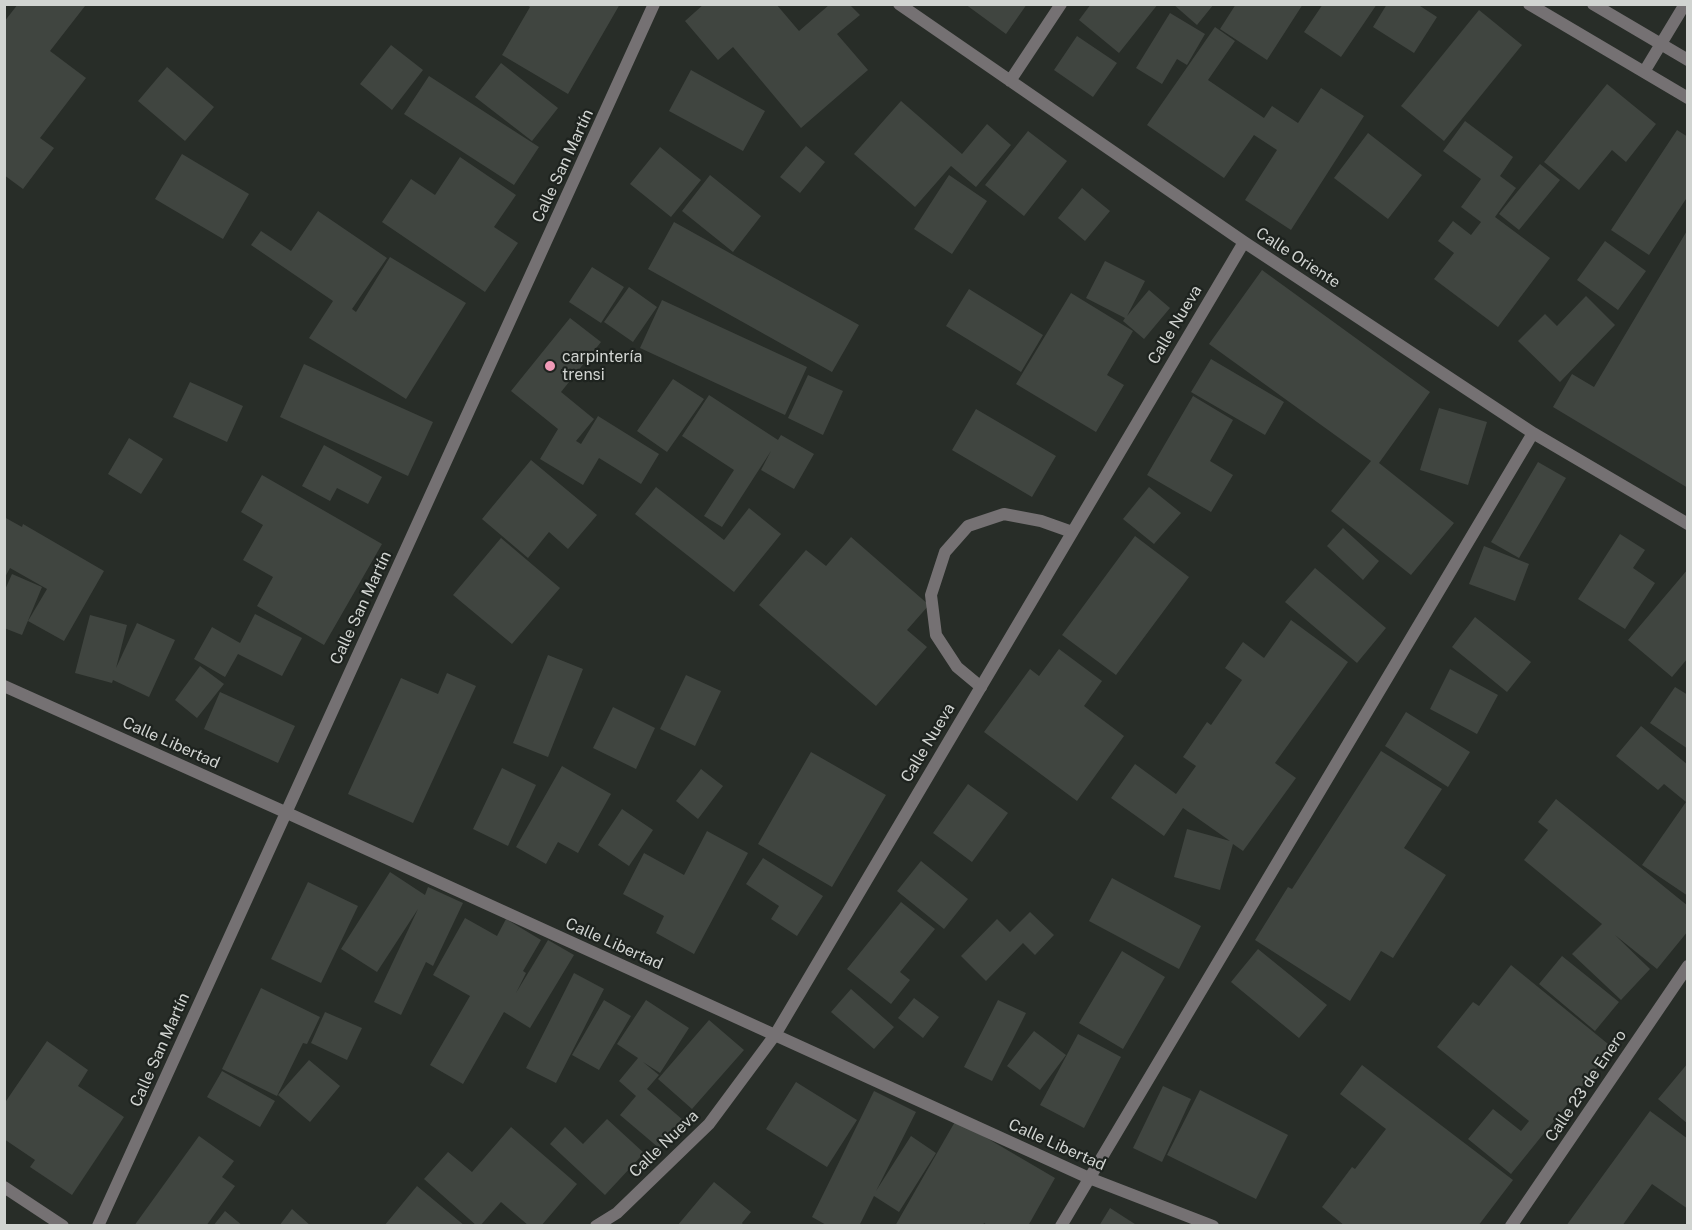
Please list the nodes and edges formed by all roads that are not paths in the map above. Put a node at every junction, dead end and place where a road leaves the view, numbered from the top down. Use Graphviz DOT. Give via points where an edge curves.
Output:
graph roads {
  1 [pos="654,4"];
  2 [pos="899,4"];
  3 [pos="1061,4"];
  4 [pos="1529,4"];
  5 [pos="1593,4"];
  6 [pos="1685,4"];
  7 [pos="1660,44"];
  8 [pos="1688,60"];
  9 [pos="1644,72"];
  10 [pos="1010,81"];
  11 [pos="1688,98"];
  12 [pos="1244,242"];
  13 [pos="1533,433"];
  14 [pos="1688,524"];
  15 [pos="1072,532"];
  16 [pos="4,686"];
  17 [pos="981,687"];
  18 [pos="285,812"];
  19 [pos="1686,971"];
  20 [pos="775,1035"];
  21 [pos="1089,1178"];
  22 [pos="4,1187"];
  23 [pos="63,1226"];
  24 [pos="98,1226"];
  25 [pos="596,1226"];
  26 [pos="1061,1226"];
  27 [pos="1213,1226"];
  28 [pos="1511,1226"];
  1 -- 18 [label="street, Calle San Martín"];
  2 -- 10 [label="street, Calle Oriente"];
  3 -- 10 [label="street"];
  4 -- 9 [label="street"];
  5 -- 7 [label="street"];
  6 -- 7 [label="street"];
  7 -- 8 [label="street"];
  7 -- 9 [label="street"];
  9 -- 11 [label="street"];
  10 -- 12 [label="street, Calle Oriente"];
  12 -- 13 [label="street, Calle Oriente"];
  12 -- 15 [label="street, Calle Nueva"];
  13 -- 14 [label="street, Calle Oriente"];
  13 -- 21 [label="street"];
  15 -- 17 [label="street, Calle Nueva"];
  15 -- 17 [label="street" via="1004,514 968,526 945,552 931,595 936,635 957,667"];
  16 -- 18 [label="street, Calle Libertad"];
  17 -- 20 [label="street, Calle Nueva"];
  18 -- 20 [label="street, Calle Libertad"];
  18 -- 24 [label="street, Calle San Martín"];
  19 -- 28 [label="street, Calle 23 de Enero"];
  20 -- 21 [label="street, Calle Libertad"];
  20 -- 25 [label="street, Calle Nueva" via="709,1124 617,1213"];
  21 -- 26 [label="street"];
  21 -- 27 [label="street, Calle Libertad"];
  22 -- 23 [label="street"];
}
